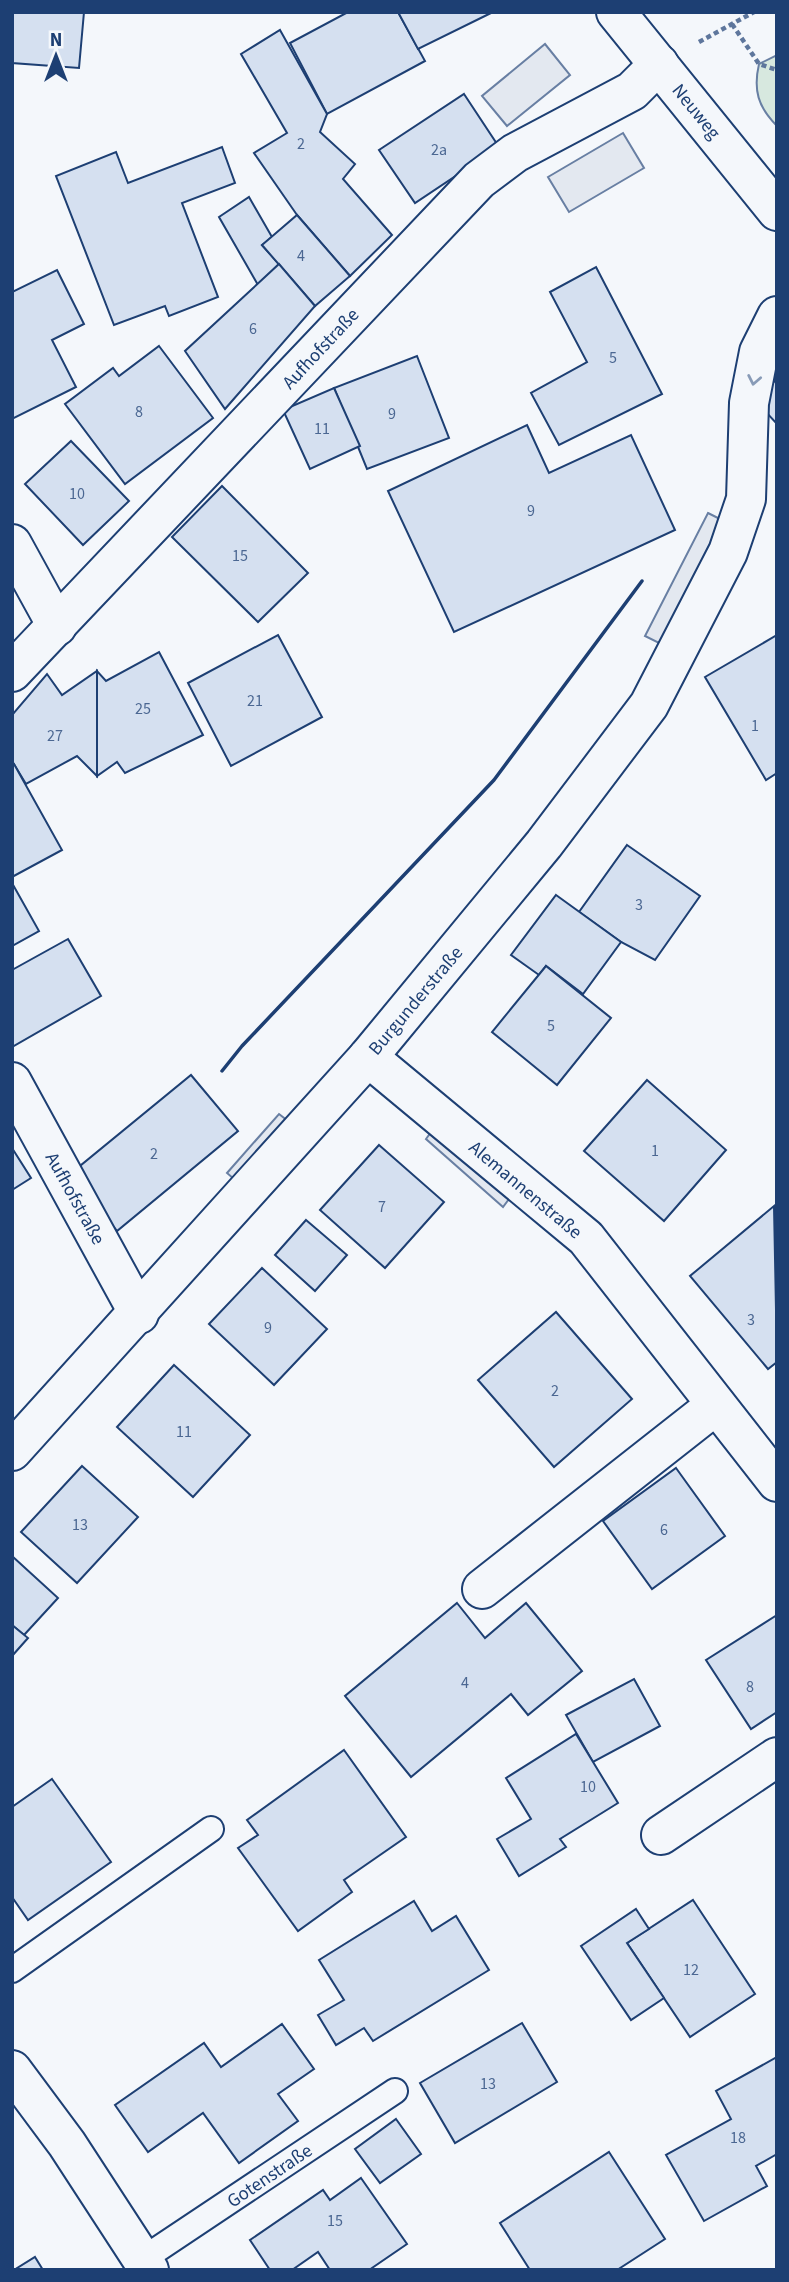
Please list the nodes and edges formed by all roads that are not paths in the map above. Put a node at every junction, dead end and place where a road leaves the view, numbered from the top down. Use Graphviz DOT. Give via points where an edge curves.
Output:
graph roads {
  1 [pos="615,12"];
  2 [pos="659,64"];
  3 [pos="777,211"];
  4 [pos="777,316"];
  5 [pos="777,464"];
  6 [pos="746,499"];
  7 [pos="12,544"];
  8 [pos="57,626"];
  9 [pos="12,672"];
  10 [pos="368,1057"];
  11 [pos="12,1082"];
  12 [pos="139,1314"];
  13 [pos="716,1405"];
  14 [pos="12,1451"];
  15 [pos="777,1482"];
  16 [pos="482,1589"];
  17 [pos="777,1757"];
  18 [pos="211,1829"];
  19 [pos="661,1835"];
  20 [pos="12,1970"];
  21 [pos="12,2070"];
  22 [pos="394,2091"];
  23 [pos="146,2265"];
  1 -- 2 [label="street, Neuweg"];
  2 -- 3 [label="street, Neuweg"];
  2 -- 8 [label="street, Aufhofstraße" via="632,91 515,153 480,180"];
  4 -- 6 [label="street, Burgunderstraße, one-way" via="760,352 749,403"];
  5 -- 6 [label="street, Burgunderstraße"];
  6 -- 10 [label="street, Burgunderstraße" via="728,552 649,705 544,844"];
  7 -- 8 [label="street"];
  8 -- 9 [label="street, Aufhofstraße"];
  10 -- 12 [label="street, Burgunderstraße"];
  10 -- 13 [label="street, Alemannenstraße" via="586,1238"];
  11 -- 12 [label="street, Aufhofstraße"];
  12 -- 14 [label="street, Burgunderstraße"];
  13 -- 15 [label="street, Alemannenstraße"];
  13 -- 16 [label="street"];
  17 -- 19 [label="street"];
  18 -- 20 [label="lane"];
  21 -- 23 [label="street, Gotenstraße"];
  22 -- 23 [label="lane, Gotenstraße"];
}
